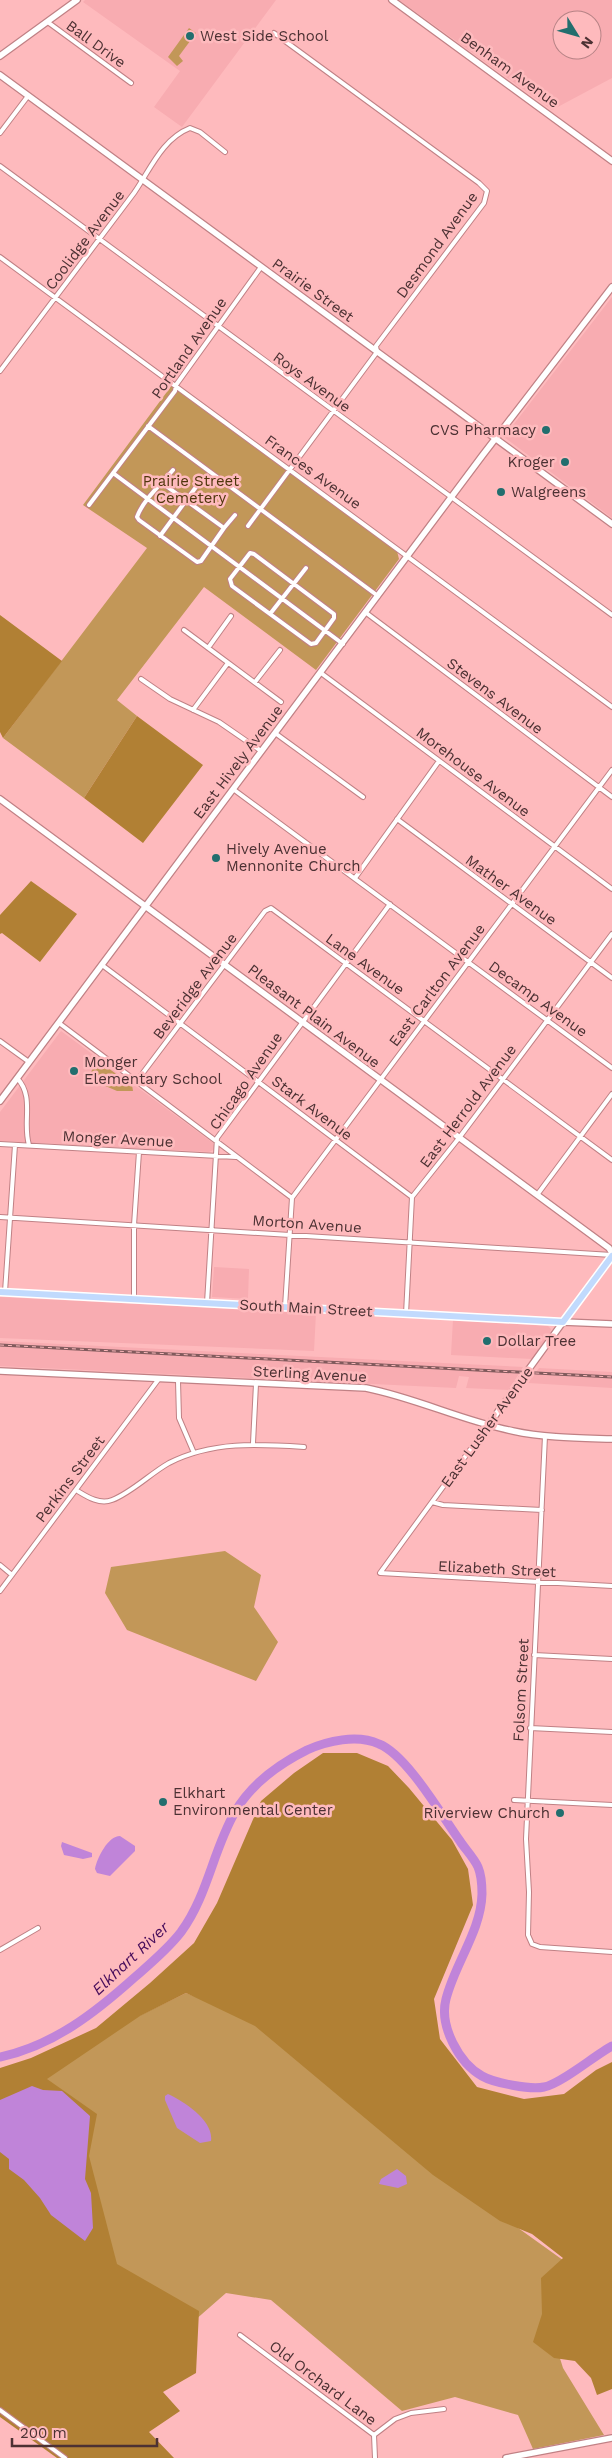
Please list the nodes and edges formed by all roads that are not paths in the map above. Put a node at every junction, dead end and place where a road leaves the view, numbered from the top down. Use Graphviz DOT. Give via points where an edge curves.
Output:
graph roads {
  1 [pos="77,0"];
  2 [pos="392,0"];
  3 [pos="49,23"];
  4 [pos="274,33"];
  5 [pos="0,56"];
  6 [pos="0,75"];
  7 [pos="131,83"];
  8 [pos="28,96"];
  9 [pos="0,132"];
  10 [pos="225,152"];
  11 [pos="612,161"];
  12 [pos="0,166"];
  13 [pos="142,180"];
  14 [pos="99,239"];
  15 [pos="0,257"];
  16 [pos="261,267"];
  17 [pos="612,287"];
  18 [pos="55,298"];
  19 [pos="218,326"];
  20 [pos="377,352"];
  21 [pos="0,371"];
  22 [pos="176,385"];
  23 [pos="334,411"];
  24 [pos="148,426"];
  25 [pos="495,438"];
  26 [pos="173,470"];
  27 [pos="291,470"];
  28 [pos="113,473"];
  29 [pos="162,483"];
  30 [pos="196,487"];
  31 [pos="451,497"];
  32 [pos="149,500"];
  33 [pos="186,501"];
  34 [pos="89,505"];
  35 [pos="261,510"];
  36 [pos="235,515"];
  37 [pos="173,517"];
  38 [pos="612,524"];
  39 [pos="248,526"];
  40 [pos="224,528"];
  41 [pos="160,536"];
  42 [pos="211,546"];
  43 [pos="408,556"];
  44 [pos="238,567"];
  45 [pos="306,568"];
  46 [pos="293,584"];
  47 [pos="378,596"];
  48 [pos="282,598"];
  49 [pos="365,612"];
  50 [pos="270,614"];
  51 [pos="612,615"];
  52 [pos="232,616"];
  53 [pos="184,630"];
  54 [pos="325,630"];
  55 [pos="343,644"];
  56 [pos="208,648"];
  57 [pos="280,650"];
  58 [pos="228,663"];
  59 [pos="321,673"];
  60 [pos="141,679"];
  61 [pos="255,682"];
  62 [pos="281,702"];
  63 [pos="612,707"];
  64 [pos="193,710"];
  65 [pos="275,732"];
  66 [pos="261,751"];
  67 [pos="439,761"];
  68 [pos="612,770"];
  69 [pos="599,787"];
  70 [pos="233,789"];
  71 [pos="363,797"];
  72 [pos="612,797"];
  73 [pos="0,799"];
  74 [pos="397,819"];
  75 [pos="554,847"];
  76 [pos="355,878"];
  77 [pos="612,888"];
  78 [pos="390,904"];
  79 [pos="511,904"];
  80 [pos="145,907"];
  81 [pos="275,910"];
  82 [pos="612,934"];
  83 [pos="468,962"];
  84 [pos="590,963"];
  85 [pos="346,964"];
  86 [pos="102,965"];
  87 [pos="225,965"];
  88 [pos="612,978"];
  89 [pos="548,1020"];
  90 [pos="425,1021"];
  91 [pos="59,1022"];
  92 [pos="302,1022"];
  93 [pos="180,1024"];
  94 [pos="0,1041"];
  95 [pos="29,1062"];
  96 [pos="612,1068"];
  97 [pos="17,1078"];
  98 [pos="504,1078"];
  99 [pos="380,1080"];
  100 [pos="258,1081"];
  101 [pos="136,1082"];
  102 [pos="612,1094"];
  103 [pos="0,1101"];
  104 [pos="581,1136"];
  105 [pos="459,1138"];
  106 [pos="336,1139"];
  107 [pos="217,1142"];
  108 [pos="0,1144"];
  109 [pos="15,1144"];
  110 [pos="29,1145"];
  111 [pos="139,1152"];
  112 [pos="217,1156"];
  113 [pos="236,1157"];
  114 [pos="612,1160"];
  115 [pos="537,1195"];
  116 [pos="412,1197"];
  117 [pos="292,1198"];
  118 [pos="0,1218"];
  119 [pos="11,1218"];
  120 [pos="134,1225"];
  121 [pos="212,1229"];
  122 [pos="289,1234"];
  123 [pos="410,1243"];
  124 [pos="612,1255"];
  125 [pos="3,1292"];
  126 [pos="134,1299"];
  127 [pos="208,1303"];
  128 [pos="285,1307"];
  129 [pos="406,1314"];
  130 [pos="563,1322"];
  131 [pos="612,1324"];
  132 [pos="0,1372"];
  133 [pos="158,1380"];
  134 [pos="178,1381"];
  135 [pos="256,1384"];
  136 [pos="489,1424"];
  137 [pos="545,1436"];
  138 [pos="612,1439"];
  139 [pos="253,1443"];
  140 [pos="304,1447"];
  141 [pos="194,1453"];
  142 [pos="76,1490"];
  143 [pos="432,1502"];
  144 [pos="542,1510"];
  145 [pos="0,1565"];
  146 [pos="380,1573"];
  147 [pos="12,1574"];
  148 [pos="539,1583"];
  149 [pos="612,1586"];
  150 [pos="0,1591"];
  151 [pos="534,1655"];
  152 [pos="612,1659"];
  153 [pos="530,1728"];
  154 [pos="612,1732"];
  155 [pos="514,1800"];
  156 [pos="528,1801"];
  157 [pos="612,1805"];
  158 [pos="38,1928"];
  159 [pos="0,1950"];
  160 [pos="612,1952"];
  161 [pos="240,2335"];
  162 [pos="444,2409"];
  163 [pos="0,2410"];
  164 [pos="374,2435"];
  165 [pos="612,2438"];
  166 [pos="65,2458"];
  167 [pos="375,2458"];
  168 [pos="506,2458"];
  1 -- 3 [label="street"];
  2 -- 11 [label="street, Benham Avenue"];
  3 -- 5 [label="street"];
  3 -- 7 [label="street, Ball Drive"];
  4 -- 20 [label="street, Desmond Avenue" via="488,191 484,203 376,346"];
  6 -- 8 [label="street, Prairie Street"];
  8 -- 9 [label="street"];
  8 -- 13 [label="street, Prairie Street"];
  10 -- 13 [label="street, Coolidge Avenue" via="190,128 177,133"];
  12 -- 14 [label="street, Roys Avenue"];
  13 -- 14 [label="street, Coolidge Avenue"];
  13 -- 16 [label="street, Prairie Street"];
  14 -- 18 [label="street, Coolidge Avenue"];
  14 -- 19 [label="street, Roys Avenue"];
  15 -- 18 [label="street, Frances Avenue"];
  16 -- 19 [label="street, Portland Avenue"];
  16 -- 20 [label="street, Prairie Street"];
  17 -- 25 [label="street, East Hively Avenue"];
  18 -- 21 [label="street, Coolidge Avenue"];
  18 -- 22 [label="street, Frances Avenue"];
  19 -- 22 [label="street, Portland Avenue"];
  19 -- 23 [label="street, Roys Avenue"];
  20 -- 23 [label="street, Desmond Avenue"];
  20 -- 25 [label="street, Prairie Street"];
  22 -- 24 [label="street, Portland Avenue" via="175,391"];
  22 -- 27 [label="street, Frances Avenue"];
  23 -- 27 [label="street, Desmond Avenue"];
  23 -- 31 [label="street, Roys Avenue"];
  24 -- 28 [label="street, Portland Avenue"];
  24 -- 35 [label="street"];
  25 -- 31 [label="street, East Hively Avenue"];
  25 -- 38 [label="street, Prairie Street"];
  26 -- 29 [label="street"];
  27 -- 35 [label="street, Desmond Avenue"];
  27 -- 43 [label="street, Frances Avenue"];
  28 -- 32 [label="street"];
  28 -- 34 [label="street, Portland Avenue"];
  29 -- 32 [label="street"];
  29 -- 33 [label="street"];
  30 -- 33 [label="street"];
  31 -- 43 [label="street, East Hively Avenue"];
  31 -- 51 [label="street, Roys Avenue"];
  32 -- 37 [label="street"];
  32 -- 41 [label="street" via="137,517"];
  33 -- 37 [label="street"];
  33 -- 40 [label="street"];
  35 -- 39 [label="street, Desmond Avenue"];
  35 -- 47 [label="street"];
  36 -- 40 [label="street"];
  37 -- 41 [label="street"];
  37 -- 42 [label="street"];
  40 -- 42 [label="street"];
  41 -- 42 [label="street" via="197,562"];
  42 -- 44 [label="street"];
  43 -- 47 [label="street, East Hively Avenue"];
  43 -- 63 [label="street, Frances Avenue"];
  44 -- 46 [label="street" via="247,555 254,554"];
  44 -- 48 [label="street"];
  44 -- 50 [label="street" via="230,578 232,586"];
  45 -- 46 [label="street"];
  46 -- 48 [label="street"];
  46 -- 54 [label="street" via="334,614"];
  47 -- 49 [label="street, East Hively Avenue"];
  48 -- 50 [label="street"];
  48 -- 54 [label="street"];
  49 -- 55 [label="street, East Hively Avenue"];
  49 -- 69 [label="street, Stevens Avenue"];
  50 -- 54 [label="street" via="311,644 316,643"];
  52 -- 56 [label="street"];
  53 -- 56 [label="street"];
  54 -- 55 [label="street"];
  55 -- 59 [label="street, East Hively Avenue"];
  56 -- 58 [label="street"];
  57 -- 61 [label="street"];
  58 -- 61 [label="street"];
  58 -- 64 [label="street"];
  59 -- 65 [label="street, East Hively Avenue"];
  59 -- 67 [label="street, Morehouse Avenue"];
  60 -- 64 [label="street"];
  61 -- 62 [label="street"];
  64 -- 66 [label="street" via="218,722"];
  65 -- 66 [label="street, East Hively Avenue"];
  65 -- 71 [label="street"];
  66 -- 70 [label="street, East Hively Avenue"];
  67 -- 74 [label="street"];
  67 -- 75 [label="street, Morehouse Avenue"];
  68 -- 69 [label="street, East Carlton Avenue"];
  69 -- 72 [label="street, Stevens Avenue"];
  69 -- 75 [label="street, East Carlton Avenue"];
  70 -- 76 [label="street, Decamp Avenue"];
  70 -- 80 [label="street, East Hively Avenue"];
  73 -- 80 [label="street, Pleasant Plain Avenue"];
  74 -- 76 [label="street"];
  74 -- 79 [label="street, Mather Avenue"];
  75 -- 77 [label="street, Morehouse Avenue"];
  75 -- 79 [label="street, East Carlton Avenue"];
  76 -- 78 [label="street, Decamp Avenue"];
  78 -- 83 [label="street, Decamp Avenue"];
  78 -- 85 [label="street, Chicago Avenue"];
  79 -- 83 [label="street, East Carlton Avenue"];
  79 -- 84 [label="street, Mather Avenue"];
  80 -- 86 [label="street, East Hively Avenue"];
  80 -- 87 [label="street, Pleasant Plain Avenue"];
  81 -- 85 [label="street, Lane Avenue"];
  81 -- 87 [label="street, Beveridge Avenue" via="265,911"];
  82 -- 84 [label="street, East Herrold Avenue"];
  83 -- 89 [label="street, Decamp Avenue"];
  83 -- 90 [label="street, East Carlton Avenue"];
  84 -- 88 [label="street, Mather Avenue"];
  84 -- 89 [label="street, East Herrold Avenue"];
  85 -- 90 [label="street, Lane Avenue"];
  85 -- 92 [label="street, Chicago Avenue"];
  86 -- 91 [label="street, East Hively Avenue"];
  86 -- 93 [label="street, Stark Avenue"];
  87 -- 92 [label="street, Pleasant Plain Avenue"];
  87 -- 93 [label="street, Beveridge Avenue"];
  89 -- 96 [label="street, Decamp Avenue"];
  89 -- 98 [label="street, East Herrold Avenue"];
  90 -- 98 [label="street, Lane Avenue"];
  90 -- 99 [label="street, East Carlton Avenue"];
  91 -- 95 [label="street, East Hively Avenue"];
  91 -- 101 [label="street"];
  92 -- 99 [label="street, Pleasant Plain Avenue"];
  92 -- 100 [label="street, Chicago Avenue"];
  93 -- 100 [label="street, Stark Avenue"];
  93 -- 101 [label="street, Beveridge Avenue"];
  94 -- 95 [label="street"];
  95 -- 97 [label="street, East Hively Avenue"];
  97 -- 103 [label="street, East Hively Avenue"];
  97 -- 110 [label="street" via="25,1086 28,1096"];
  98 -- 104 [label="street, Lane Avenue"];
  98 -- 105 [label="street, East Herrold Avenue"];
  99 -- 105 [label="street, Pleasant Plain Avenue"];
  99 -- 106 [label="street, East Carlton Avenue"];
  100 -- 106 [label="street, Stark Avenue"];
  100 -- 107 [label="street, Chicago Avenue"];
  101 -- 107 [label="street"];
  102 -- 104 [label="street"];
  104 -- 114 [label="street, Lane Avenue"];
  104 -- 115 [label="street"];
  105 -- 115 [label="street, Pleasant Plain Avenue"];
  105 -- 116 [label="street, East Herrold Avenue"];
  106 -- 116 [label="street, Stark Avenue"];
  106 -- 117 [label="street, East Carlton Avenue"];
  107 -- 112 [label="street, Chicago Avenue"];
  107 -- 113 [label="street"];
  108 -- 109 [label="street, Monger Avenue"];
  109 -- 110 [label="street, Monger Avenue"];
  109 -- 119 [label="street"];
  110 -- 111 [label="street, Monger Avenue"];
  111 -- 112 [label="street, Monger Avenue"];
  111 -- 120 [label="street"];
  112 -- 113 [label="street, Monger Avenue"];
  112 -- 121 [label="street, Chicago Avenue"];
  113 -- 117 [label="street"];
  115 -- 124 [label="street, Pleasant Plain Avenue" via="609,1248"];
  116 -- 123 [label="street"];
  117 -- 122 [label="street"];
  118 -- 119 [label="street, Morton Avenue"];
  119 -- 120 [label="street, Morton Avenue"];
  119 -- 125 [label="street"];
  120 -- 121 [label="street, Morton Avenue"];
  120 -- 126 [label="street"];
  121 -- 122 [label="street, Morton Avenue"];
  121 -- 127 [label="street, Chicago Avenue"];
  122 -- 123 [label="street, Morton Avenue"];
  122 -- 128 [label="street"];
  123 -- 124 [label="street, Morton Avenue"];
  123 -- 129 [label="street"];
  124 -- 130 [label="main road, East Lusher Avenue"];
  125 -- 126 [label="main road, South Main Street"];
  126 -- 127 [label="main road, South Main Street"];
  127 -- 128 [label="main road, South Main Street"];
  128 -- 129 [label="main road, South Main Street"];
  129 -- 130 [label="main road, South Main Street"];
  130 -- 131 [label="street, South Main Street"];
  130 -- 136 [label="street, East Lusher Avenue"];
  132 -- 133 [label="street, Sterling Avenue"];
  133 -- 134 [label="street, Sterling Avenue"];
  133 -- 142 [label="street, Perkins Street"];
  134 -- 135 [label="street, Sterling Avenue"];
  134 -- 141 [label="street" via="179,1418"];
  135 -- 136 [label="street, Sterling Avenue" via="366,1388"];
  135 -- 139 [label="street"];
  136 -- 137 [label="street, Sterling Avenue"];
  136 -- 143 [label="street, East Lusher Avenue"];
  137 -- 138 [label="street, Sterling Avenue"];
  137 -- 144 [label="street, Folsom Street"];
  139 -- 140 [label="street"];
  139 -- 141 [label="street"];
  141 -- 142 [label="street" via="170,1463 111,1501 90,1498"];
  142 -- 147 [label="street, Perkins Street"];
  143 -- 144 [label="street"];
  143 -- 146 [label="street, East Lusher Avenue"];
  144 -- 148 [label="street, Folsom Street"];
  145 -- 147 [label="street"];
  146 -- 148 [label="street, Elizabeth Street"];
  147 -- 150 [label="street, Perkins Street"];
  148 -- 149 [label="street, Elizabeth Street"];
  148 -- 151 [label="street, Folsom Street"];
  151 -- 152 [label="street"];
  151 -- 153 [label="street, Folsom Street"];
  153 -- 154 [label="street"];
  153 -- 156 [label="street, Folsom Street"];
  155 -- 156 [label="street"];
  156 -- 157 [label="street"];
  156 -- 160 [label="street, Folsom Street" via="528,1935 532,1944"];
  158 -- 159 [label="street"];
  161 -- 164 [label="street, Old Orchard Lane"];
  162 -- 164 [label="street" via="411,2413 395,2419"];
  163 -- 166 [label="street"];
  164 -- 167 [label="street, Old Orchard Lane"];
  165 -- 168 [label="street"];
}
